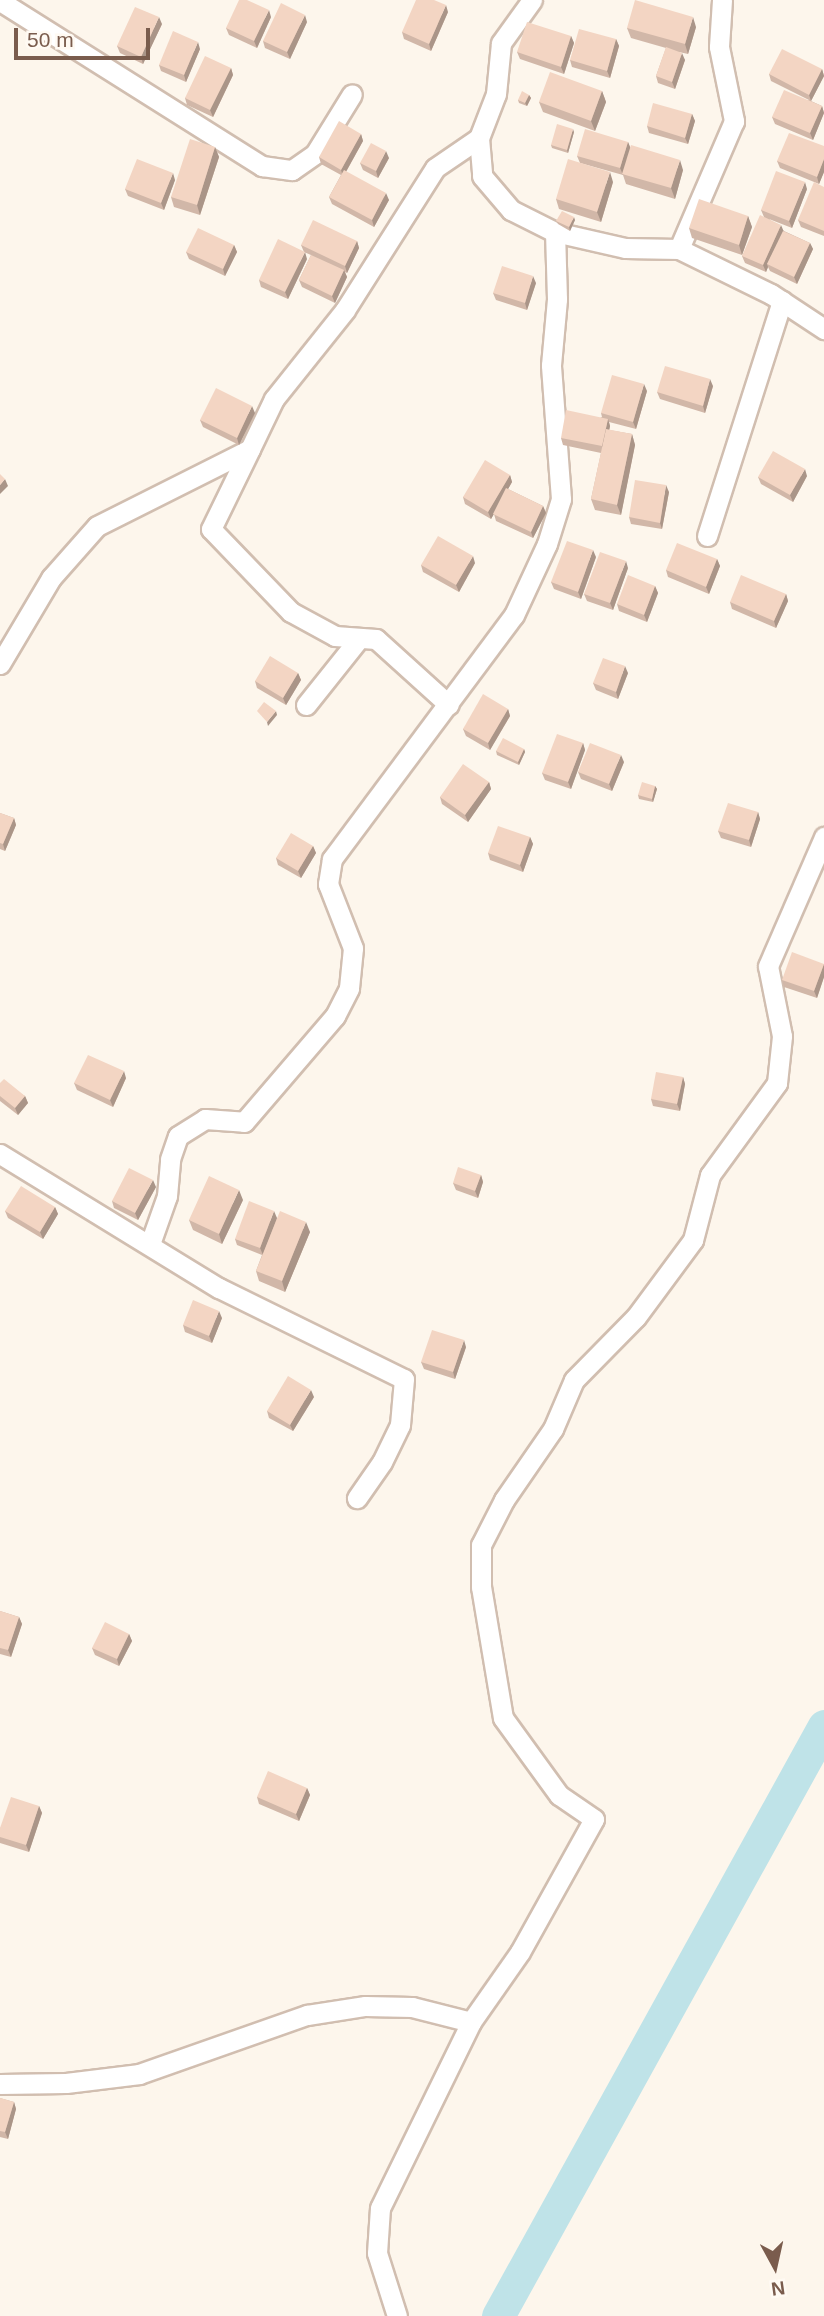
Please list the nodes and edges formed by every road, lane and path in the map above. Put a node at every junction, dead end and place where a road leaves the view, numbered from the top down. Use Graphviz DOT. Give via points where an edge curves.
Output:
graph roads {
  1 [pos="533,0"];
  2 [pos="722,0"];
  3 [pos="0,1"];
  4 [pos="352,94"];
  5 [pos="479,138"];
  6 [pos="555,232"];
  7 [pos="679,249"];
  8 [pos="782,301"];
  9 [pos="822,324"];
  10 [pos="250,449"];
  11 [pos="707,536"];
  12 [pos="357,641"];
  13 [pos="0,664"];
  14 [pos="306,705"];
  15 [pos="449,705"];
  16 [pos="824,837"];
  17 [pos="0,1154"];
  18 [pos="150,1244"];
  19 [pos="357,1498"];
  20 [pos="471,2022"];
  21 [pos="0,2084"];
  22 [pos="397,2316"];
  1 -- 5 [label="street" via="501,43 496,93"];
  2 -- 7 [label="street" via="719,47 734,121"];
  3 -- 4 [label="street" via="262,166 292,170 314,154"];
  5 -- 6 [label="street" via="482,176 511,210"];
  5 -- 10 [label="street" via="436,168 345,310 274,398"];
  6 -- 7 [label="street" via="625,248"];
  6 -- 15 [label="street" via="557,299 551,365 561,499 547,544 514,615"];
  7 -- 8 [label="street"];
  8 -- 9 [label="street"];
  8 -- 11 [label="street"];
  10 -- 12 [label="street" via="211,529 291,612 335,636"];
  10 -- 13 [label="street" via="97,526 51,578"];
  12 -- 14 [label="street"];
  12 -- 15 [label="street" via="376,639"];
  15 -- 18 [label="street" via="332,859 328,884 353,948 349,988 335,1016 244,1122 205,1119 178,1136 170,1159 167,1196"];
  16 -- 20 [label="street" via="768,966 782,1036 777,1083 710,1175 693,1240 636,1317 574,1380 553,1429 504,1500 481,1545 481,1587 503,1718 559,1795 594,1819 520,1952"];
  17 -- 18 [label="street"];
  18 -- 19 [label="street" via="304,1334 404,1379 400,1425"];
  20 -- 21 [label="street" via="412,2007 365,2006 307,2015 139,2074 66,2083"];
  20 -- 22 [label="street" via="380,2208 377,2253"];
}
